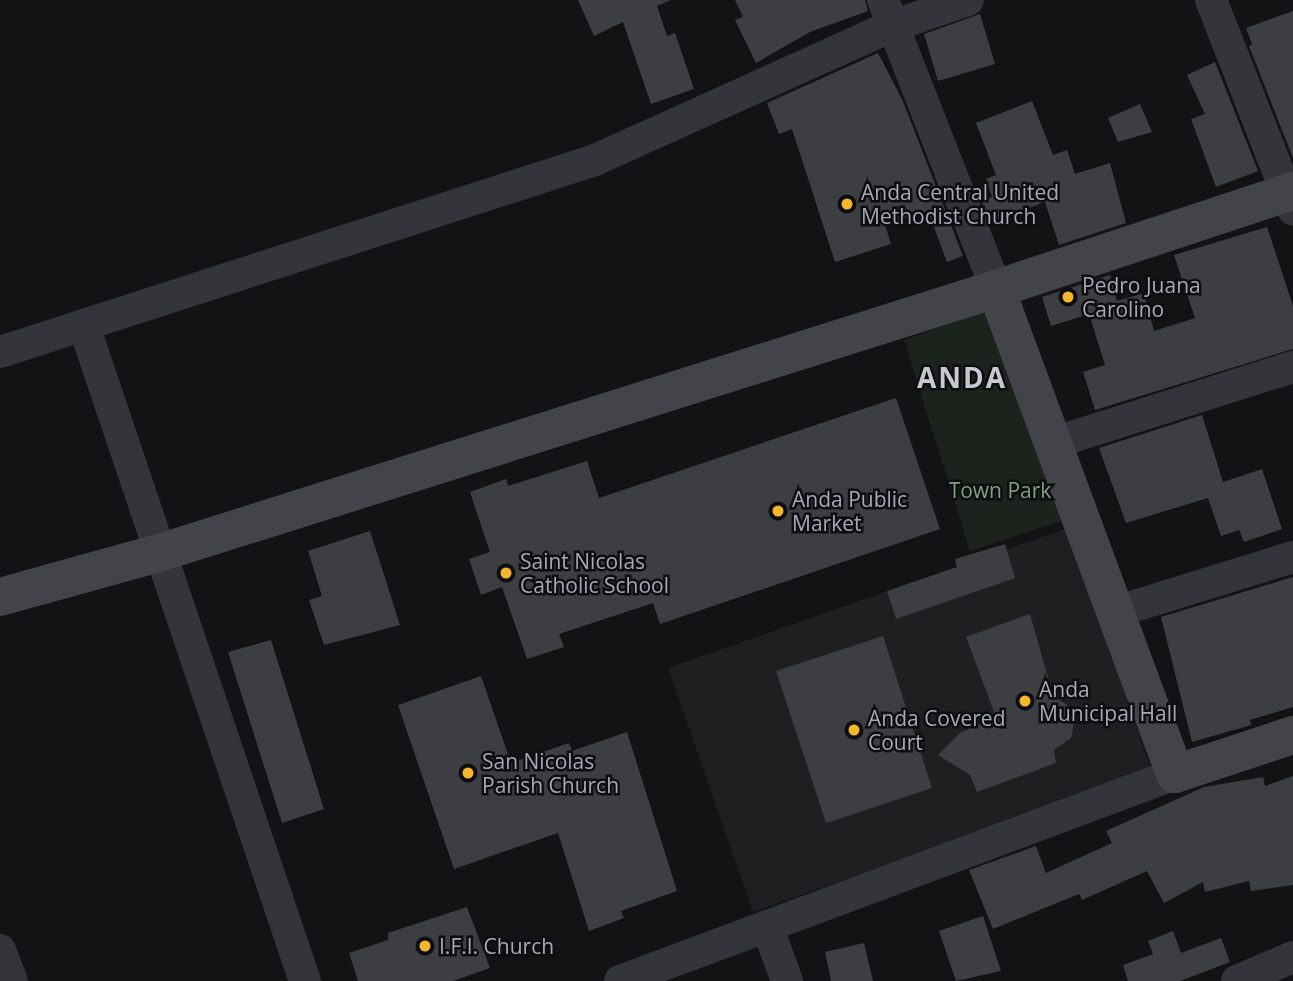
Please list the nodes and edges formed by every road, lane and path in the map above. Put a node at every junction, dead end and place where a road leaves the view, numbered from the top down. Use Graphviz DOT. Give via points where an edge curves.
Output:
graph roads {
  1 [pos="968,0"];
  2 [pos="1211,0"];
  3 [pos="887,13"];
  4 [pos="1291,198"];
  5 [pos="996,289"];
  6 [pos="84,326"];
  7 [pos="0,352"];
  8 [pos="1293,368"];
  9 [pos="1053,443"];
  10 [pos="162,552"];
  11 [pos="1293,557"];
  12 [pos="0,597"];
  13 [pos="1115,612"];
  14 [pos="1293,735"];
  15 [pos="1175,774"];
  16 [pos="767,926"];
  17 [pos="0,950"];
  18 [pos="1293,957"];
  19 [pos="12,981"];
  20 [pos="305,981"];
  21 [pos="620,981"];
  22 [pos="788,981"];
  23 [pos="1237,981"];
  1 -- 3 [label="street"];
  2 -- 4 [label="street"];
  3 -- 5 [label="street"];
  3 -- 6 [label="street" via="595,160"];
  4 -- 5 [label="main road"];
  5 -- 9 [label="main road"];
  5 -- 10 [label="main road"];
  6 -- 7 [label="street"];
  6 -- 10 [label="street"];
  8 -- 9 [label="street"];
  9 -- 13 [label="main road"];
  10 -- 12 [label="main road"];
  10 -- 20 [label="street"];
  11 -- 13 [label="street"];
  13 -- 15 [label="main road"];
  14 -- 15 [label="main road"];
  15 -- 16 [label="street"];
  16 -- 21 [label="street"];
  16 -- 22 [label="street"];
  17 -- 19 [label="street"];
  18 -- 23 [label="street"];
}
